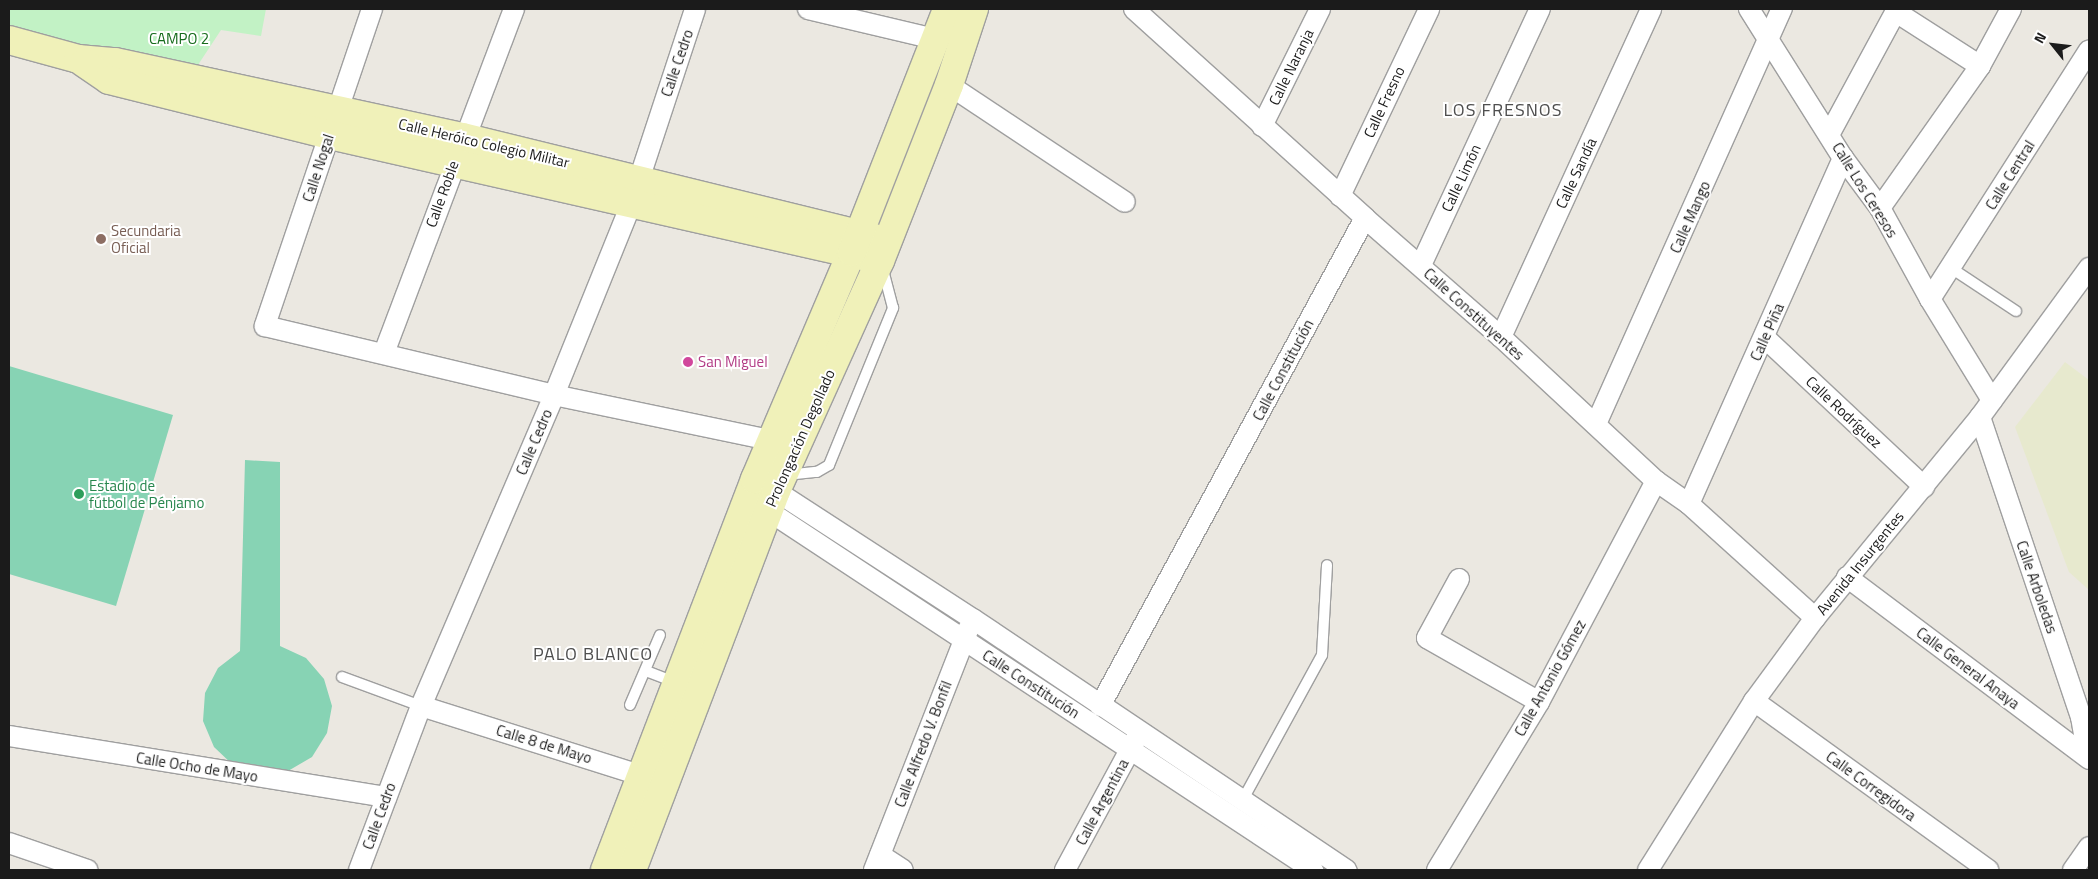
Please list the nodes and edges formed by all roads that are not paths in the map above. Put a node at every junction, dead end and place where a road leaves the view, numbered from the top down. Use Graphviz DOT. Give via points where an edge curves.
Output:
graph roads {
  1 [pos="372,9"];
  2 [pos="514,9"];
  3 [pos="695,9"];
  4 [pos="808,9"];
  5 [pos="947,9"];
  6 [pos="974,9"];
  7 [pos="1134,9"];
  8 [pos="1320,9"];
  9 [pos="1429,9"];
  10 [pos="1540,9"];
  11 [pos="1651,9"];
  12 [pos="1749,9"];
  13 [pos="1782,9"];
  14 [pos="2011,9"];
  15 [pos="1896,10"];
  16 [pos="935,39"];
  17 [pos="9,40"];
  18 [pos="1770,41"];
  19 [pos="2089,50"];
  20 [pos="1980,66"];
  21 [pos="949,85"];
  22 [pos="333,122"];
  23 [pos="1262,126"];
  24 [pos="1830,133"];
  25 [pos="464,137"];
  26 [pos="1843,158"];
  27 [pos="454,163"];
  28 [pos="634,192"];
  29 [pos="1340,196"];
  30 [pos="1126,202"];
  31 [pos="1880,208"];
  32 [pos="1364,218"];
  33 [pos="854,243"];
  34 [pos="884,251"];
  35 [pos="1421,265"];
  36 [pos="1951,268"];
  37 [pos="2089,268"];
  38 [pos="1930,299"];
  39 [pos="2016,311"];
  40 [pos="1501,337"];
  41 [pos="1765,338"];
  42 [pos="384,353"];
  43 [pos="554,395"];
  44 [pos="1992,400"];
  45 [pos="1980,417"];
  46 [pos="1596,424"];
  47 [pos="774,441"];
  48 [pos="1656,481"];
  49 [pos="1924,487"];
  50 [pos="766,490"];
  51 [pos="1688,504"];
  52 [pos="1326,565"];
  53 [pos="1847,577"];
  54 [pos="1459,578"];
  55 [pos="1815,618"];
  56 [pos="973,619"];
  57 [pos="660,635"];
  58 [pos="963,640"];
  59 [pos="646,671"];
  60 [pos="342,677"];
  61 [pos="679,683"];
  62 [pos="1539,702"];
  63 [pos="1754,702"];
  64 [pos="630,705"];
  65 [pos="421,706"];
  66 [pos="1100,706"];
  67 [pos="9,736"];
  68 [pos="1134,741"];
  69 [pos="2088,758"];
  70 [pos="654,780"];
  71 [pos="386,797"];
  72 [pos="1237,810"];
  73 [pos="9,843"];
  74 [pos="2089,847"];
  75 [pos="877,863"];
  76 [pos="88,870"];
  77 [pos="359,870"];
  78 [pos="605,870"];
  79 [pos="632,870"];
  80 [pos="903,870"];
  81 [pos="1065,870"];
  82 [pos="1313,870"];
  83 [pos="1346,870"];
  84 [pos="1437,870"];
  85 [pos="1648,870"];
  86 [pos="1988,870"];
  87 [pos="2073,870"];
  1 -- 22 [label="street, Calle Nogal"];
  2 -- 25 [label="street, Calle Roble"];
  3 -- 28 [label="street, Calle Cedro"];
  4 -- 16 [label="street"];
  5 -- 16 [label="street, Prolongación Degollado"];
  6 -- 21 [label="street, Prolongación Degollado"];
  7 -- 23 [label="street, Calle Constituyentes"];
  8 -- 23 [label="street, Calle Naranja"];
  9 -- 29 [label="street, Calle Fresno"];
  10 -- 35 [label="street, Calle Limón"];
  11 -- 40 [label="street, Calle Sandía"];
  12 -- 18 [label="street, Calle Los Ceresos"];
  13 -- 18 [label="street, Calle Mango"];
  14 -- 20 [label="street"];
  15 -- 20 [label="street"];
  15 -- 24 [label="street"];
  16 -- 33 [label="street, Prolongación Degollado"];
  17 -- 22 [label="street, Calle Heróico Colegio Militar" via="78,59 108,80"];
  18 -- 24 [label="street, Calle Los Ceresos"];
  18 -- 46 [label="street, Calle Mango"];
  19 -- 36 [label="street, Calle Central"];
  20 -- 31 [label="street"];
  21 -- 30 [label="street"];
  21 -- 34 [label="street, Prolongación Degollado"];
  22 -- 25 [label="street, Calle Heróico Colegio Militar"];
  22 -- 27 [label="street, Calle Heróico Colegio Militar"];
  22 -- 42 [label="street, Calle Nogal" via="265,326"];
  23 -- 29 [label="street, Calle Constituyentes"];
  24 -- 26 [label="street, Calle Los Ceresos"];
  25 -- 27 [label="street, Calle Roble"];
  25 -- 28 [label="street, Calle Heróico Colegio Militar"];
  26 -- 31 [label="street, Calle Los Ceresos"];
  26 -- 41 [label="street, Calle Piña"];
  27 -- 28 [label="street, Calle Heróico Colegio Militar"];
  27 -- 42 [label="street, Calle Roble"];
  28 -- 33 [label="street, Calle Heróico Colegio Militar"];
  28 -- 43 [label="street, Calle Cedro"];
  29 -- 32 [label="street, Calle Constituyentes"];
  31 -- 38 [label="street, Calle Los Ceresos"];
  32 -- 35 [label="street, Calle Constituyentes"];
  32 -- 66 [label="street, Calle Constitución"];
  33 -- 34 [label="street, Calle Heróico Colegio Militar"];
  33 -- 47 [label="street, Prolongación Degollado"];
  34 -- 50 [label="street, Prolongación Degollado"];
  34 -- 50 [label="lane" via="893,308 829,465"];
  35 -- 40 [label="street, Calle Constituyentes"];
  36 -- 38 [label="street, Calle Central"];
  36 -- 39 [label="lane"];
  37 -- 44 [label="street, Avenida Insurgentes"];
  38 -- 44 [label="street, Calle Los Ceresos"];
  40 -- 46 [label="street, Calle Constituyentes"];
  41 -- 49 [label="street, Calle Rodríguez"];
  41 -- 51 [label="street, Calle Piña"];
  42 -- 43 [label="street"];
  43 -- 47 [label="street"];
  43 -- 65 [label="street, Calle Cedro"];
  44 -- 45 [label="street, Avenida Insurgentes"];
  45 -- 49 [label="street, Avenida Insurgentes"];
  45 -- 69 [label="street, Calle Arboledas" via="2081,717"];
  46 -- 48 [label="street, Calle Constituyentes"];
  47 -- 50 [label="street, Prolongación Degollado"];
  48 -- 51 [label="street, Calle Constituyentes"];
  48 -- 62 [label="street, Calle Antonio Gómez"];
  49 -- 53 [label="street, Avenida Insurgentes"];
  50 -- 56 [label="street, Calle Constitución"];
  50 -- 58 [label="street, Calle Constitución"];
  50 -- 61 [label="street, Prolongación Degollado"];
  50 -- 70 [label="street, Prolongación Degollado"];
  51 -- 55 [label="street, Calle Constituyentes"];
  52 -- 72 [label="lane" via="1322,655"];
  53 -- 55 [label="street, Avenida Insurgentes"];
  53 -- 69 [label="street, Calle General Anaya"];
  54 -- 62 [label="street" via="1427,638"];
  55 -- 63 [label="street, Avenida Insurgentes"];
  56 -- 58 [label="street, Calle Alfredo V. Bonfil"];
  56 -- 66 [label="street, Calle Constitución"];
  57 -- 59 [label="lane"];
  58 -- 68 [label="street, Calle Constitución"];
  58 -- 75 [label="street, Calle Alfredo V. Bonfil"];
  59 -- 61 [label="lane"];
  59 -- 64 [label="lane"];
  60 -- 65 [label="lane"];
  61 -- 70 [label="street, Prolongación Degollado"];
  62 -- 84 [label="street, Calle Antonio Gómez"];
  63 -- 85 [label="street, Avenida Insurgentes"];
  63 -- 86 [label="street, Calle Corregidora"];
  65 -- 70 [label="street, Calle 8 de Mayo"];
  65 -- 71 [label="street, Calle Cedro"];
  66 -- 68 [label="street, Calle Constitución"];
  67 -- 71 [label="street, Calle Ocho de Mayo"];
  68 -- 72 [label="street, Calle Constitución"];
  68 -- 81 [label="street, Calle Argentina"];
  70 -- 78 [label="street, Prolongación Degollado"];
  70 -- 79 [label="street, Prolongación Degollado"];
  71 -- 77 [label="street, Calle Cedro"];
  72 -- 82 [label="street, Calle Constitución"];
  72 -- 83 [label="street, Calle Constitución"];
  73 -- 76 [label="street"];
  74 -- 87 [label="street"];
  75 -- 80 [label="street"];
}
